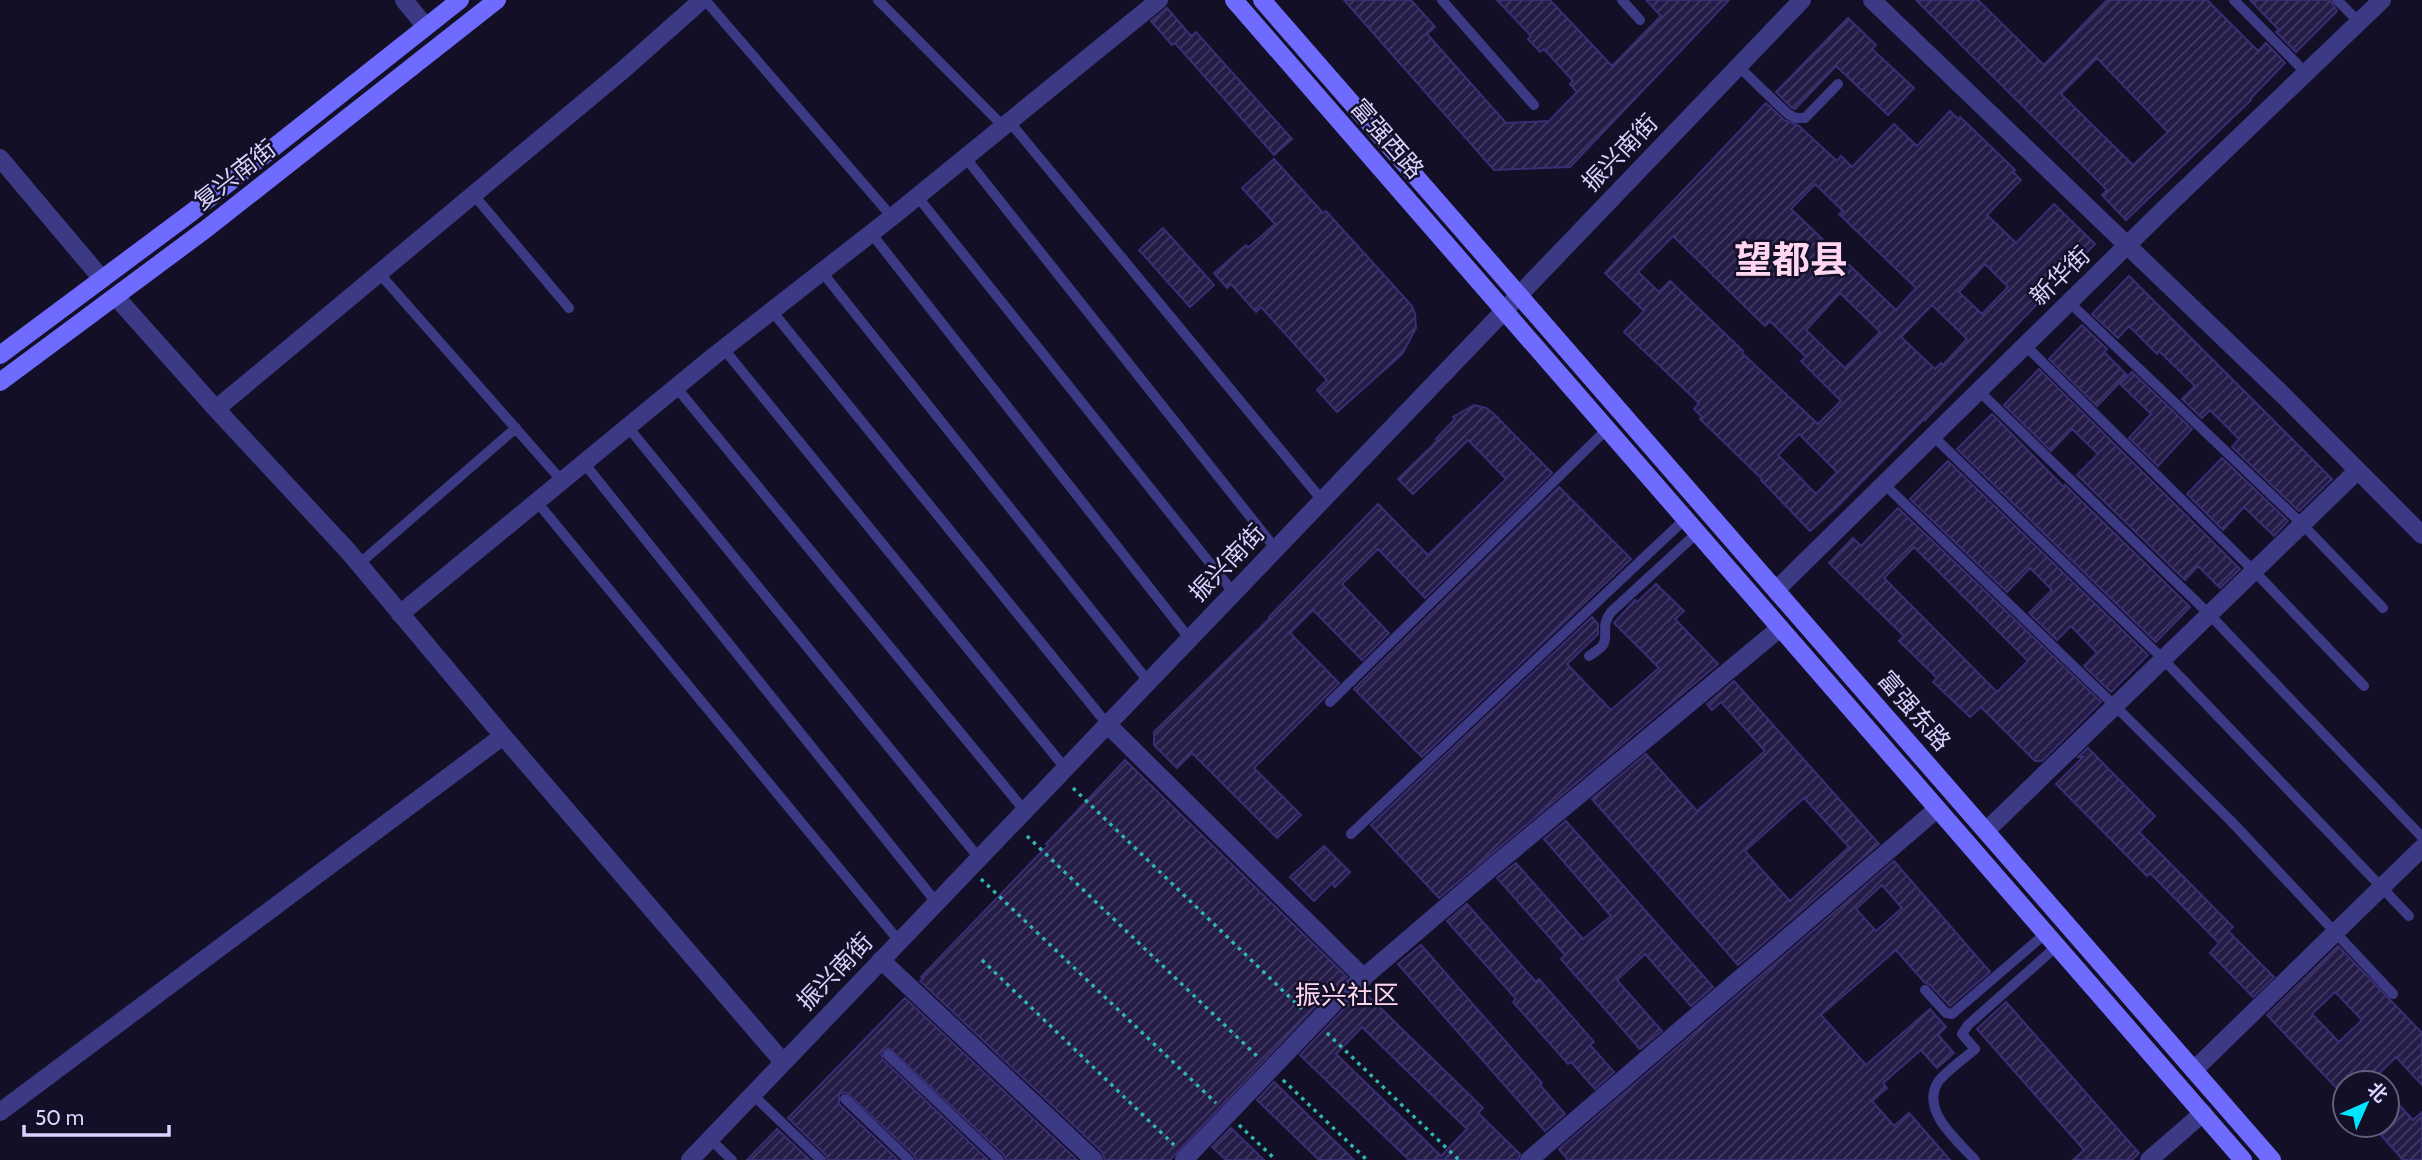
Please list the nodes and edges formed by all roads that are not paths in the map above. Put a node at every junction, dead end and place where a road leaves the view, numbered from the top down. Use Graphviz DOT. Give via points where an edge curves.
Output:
graph roads {
  1 [pos="404,0"];
  2 [pos="460,0"];
  3 [pos="496,0"];
  4 [pos="704,0"];
  5 [pos="878,0"];
  6 [pos="1159,0"];
  7 [pos="1234,0"];
  8 [pos="1262,0"];
  9 [pos="1442,0"];
  10 [pos="1622,0"];
  11 [pos="1801,0"];
  12 [pos="1872,0"];
  13 [pos="2234,0"];
  14 [pos="2337,0"];
  15 [pos="2382,0"];
  16 [pos="1640,20"];
  17 [pos="2359,22"];
  18 [pos="426,27"];
  19 [pos="1738,66"];
  20 [pos="2306,73"];
  21 [pos="1838,84"];
  22 [pos="1534,105"];
  23 [pos="1006,123"];
  24 [pos="965,157"];
  25 [pos="0,158"];
  26 [pos="473,194"];
  27 [pos="917,196"];
  28 [pos="892,217"];
  29 [pos="871,233"];
  30 [pos="2127,245"];
  31 [pos="821,272"];
  32 [pos="379,273"];
  33 [pos="102,279"];
  34 [pos="1518,294"];
  35 [pos="116,297"];
  36 [pos="2069,302"];
  37 [pos="569,308"];
  38 [pos="1503,310"];
  39 [pos="772,311"];
  40 [pos="2025,345"];
  41 [pos="723,348"];
  42 [pos="0,355"];
  43 [pos="0,382"];
  44 [pos="676,387"];
  45 [pos="1979,391"];
  46 [pos="216,409"];
  47 [pos="628,427"];
  48 [pos="516,428"];
  49 [pos="1608,429"];
  50 [pos="1933,436"];
  51 [pos="584,463"];
  52 [pos="2357,471"];
  53 [pos="562,481"];
  54 [pos="1884,484"];
  55 [pos="1321,499"];
  56 [pos="537,502"];
  57 [pos="1685,519"];
  58 [pos="2302,524"];
  59 [pos="1697,533"];
  60 [pos="2422,535"];
  61 [pos="1275,548"];
  62 [pos="359,564"];
  63 [pos="2254,571"];
  64 [pos="1776,590"];
  65 [pos="1233,592"];
  66 [pos="2383,608"];
  67 [pos="400,614"];
  68 [pos="2209,614"];
  69 [pos="1780,628"];
  70 [pos="1189,638"];
  71 [pos="1589,656"];
  72 [pos="2163,659"];
  73 [pos="1148,681"];
  74 [pos="2364,686"];
  75 [pos="1330,702"];
  76 [pos="2115,706"];
  77 [pos="1107,724"];
  78 [pos="503,736"];
  79 [pos="1062,771"];
  80 [pos="1937,809"];
  81 [pos="1018,817"];
  82 [pos="1986,831"];
  83 [pos="1351,834"];
  84 [pos="2422,836"];
  85 [pos="2422,848"];
  86 [pos="974,863"];
  87 [pos="2382,888"];
  88 [pos="936,902"];
  89 [pos="2409,916"];
  90 [pos="2335,933"];
  91 [pos="2051,939"];
  92 [pos="899,942"];
  93 [pos="881,960"];
  94 [pos="1364,978"];
  95 [pos="1925,990"];
  96 [pos="2393,994"];
  97 [pos="888,1055"];
  98 [pos="783,1062"];
  99 [pos="2194,1070"];
  100 [pos="752,1094"];
  101 [pos="845,1099"];
  102 [pos="0,1112"];
  103 [pos="2203,1113"];
  104 [pos="710,1139"];
  105 [pos="1185,1159"];
  106 [pos="690,1160"];
  107 [pos="732,1160"];
  108 [pos="821,1160"];
  109 [pos="909,1160"];
  110 [pos="999,1160"];
  111 [pos="1094,1160"];
  112 [pos="1529,1160"];
  113 [pos="1975,1160"];
  114 [pos="2150,1160"];
  115 [pos="2244,1160"];
  116 [pos="2272,1160"];
  1 -- 18 [label="street"];
  2 -- 18 [label="main road, 复兴南街"];
  3 -- 35 [label="main road, 复兴南街"];
  4 -- 26 [label="street"];
  4 -- 28 [label="lane"];
  5 -- 23 [label="lane"];
  6 -- 23 [label="street"];
  7 -- 38 [label="main road, 富强西路"];
  8 -- 34 [label="main road, 富强西路"];
  9 -- 22 [label="lane"];
  10 -- 16 [label="lane"];
  11 -- 19 [label="street, 振兴南街"];
  12 -- 30 [label="street"];
  13 -- 20 [label="lane"];
  14 -- 17 [label="lane"];
  15 -- 17 [label="street, 新华街"];
  17 -- 20 [label="street, 新华街"];
  18 -- 33 [label="main road, 复兴南街"];
  19 -- 21 [label="lane" via="1796,118 1805,118"];
  19 -- 34 [label="street, 振兴南街"];
  20 -- 30 [label="street, 新华街"];
  23 -- 24 [label="street"];
  23 -- 55 [label="lane"];
  24 -- 27 [label="street"];
  24 -- 61 [label="lane"];
  25 -- 33 [label="street"];
  26 -- 32 [label="street"];
  26 -- 37 [label="lane"];
  27 -- 28 [label="street"];
  27 -- 65 [label="lane"];
  28 -- 29 [label="street"];
  29 -- 31 [label="street"];
  29 -- 70 [label="lane"];
  30 -- 36 [label="street, 新华街"];
  30 -- 52 [label="street"];
  31 -- 39 [label="street"];
  31 -- 73 [label="lane"];
  32 -- 46 [label="street"];
  32 -- 48 [label="lane"];
  33 -- 42 [label="main road, 复兴南街"];
  34 -- 38 [label="street, 振兴南街"];
  34 -- 64 [label="main road, 富强东路"];
  35 -- 43 [label="main road, 复兴南街"];
  35 -- 46 [label="street"];
  36 -- 40 [label="street, 新华街"];
  36 -- 58 [label="lane"];
  38 -- 49 [label="main road, 富强东路"];
  38 -- 55 [label="street, 振兴南街"];
  39 -- 41 [label="street"];
  39 -- 77 [label="lane"];
  40 -- 45 [label="street, 新华街"];
  40 -- 63 [label="lane"];
  41 -- 44 [label="street"];
  41 -- 79 [label="lane"];
  44 -- 47 [label="street"];
  44 -- 81 [label="lane"];
  45 -- 50 [label="street, 新华街"];
  45 -- 68 [label="lane"];
  46 -- 62 [label="street"];
  47 -- 51 [label="street"];
  47 -- 86 [label="lane"];
  48 -- 53 [label="lane"];
  48 -- 62 [label="lane"];
  49 -- 57 [label="main road, 富强东路"];
  49 -- 75 [label="lane"];
  50 -- 54 [label="street, 新华街"];
  50 -- 72 [label="lane"];
  51 -- 53 [label="street"];
  51 -- 88 [label="lane"];
  52 -- 58 [label="street"];
  52 -- 60 [label="street"];
  53 -- 56 [label="street"];
  54 -- 64 [label="street, 新华街"];
  54 -- 76 [label="lane"];
  55 -- 61 [label="street, 振兴南街"];
  56 -- 67 [label="street"];
  56 -- 92 [label="lane"];
  57 -- 59 [label="main road, 富强东路"];
  57 -- 83 [label="lane"];
  58 -- 63 [label="street"];
  58 -- 66 [label="lane"];
  59 -- 69 [label="main road, 富强东路"];
  59 -- 71 [label="lane" via="1611,611 1605,620 1603,646"];
  61 -- 65 [label="street, 振兴南街"];
  62 -- 67 [label="street"];
  63 -- 68 [label="street"];
  63 -- 74 [label="lane"];
  64 -- 82 [label="main road, 富强东路"];
  65 -- 70 [label="street, 振兴南街"];
  67 -- 78 [label="street"];
  68 -- 72 [label="street"];
  68 -- 84 [label="lane"];
  69 -- 80 [label="main road, 富强东路"];
  69 -- 94 [label="street"];
  70 -- 73 [label="street, 振兴南街"];
  72 -- 76 [label="street"];
  72 -- 87 [label="lane"];
  73 -- 77 [label="street, 振兴南街"];
  76 -- 82 [label="street"];
  76 -- 90 [label="lane"];
  77 -- 79 [label="street, 振兴南街"];
  77 -- 94 [label="street"];
  78 -- 98 [label="street"];
  78 -- 102 [label="street"];
  79 -- 81 [label="street, 振兴南街"];
  80 -- 91 [label="main road, 富强东路"];
  80 -- 112 [label="street"];
  81 -- 86 [label="street, 振兴南街"];
  82 -- 99 [label="main road, 富强东路"];
  85 -- 87 [label="street"];
  86 -- 88 [label="street, 振兴南街"];
  87 -- 89 [label="lane"];
  87 -- 90 [label="street"];
  88 -- 92 [label="street, 振兴南街"];
  90 -- 96 [label="lane"];
  90 -- 99 [label="street"];
  91 -- 95 [label="lane" via="1952,1014"];
  91 -- 103 [label="main road, 富强东路"];
  91 -- 113 [label="lane" via="1968,1025 1962,1034 1975,1049 1938,1082 1934,1094 1938,1118"];
  92 -- 93 [label="street, 振兴南街"];
  93 -- 98 [label="street, 振兴南街"];
  93 -- 111 [label="street"];
  94 -- 105 [label="street" via="1336,1001"];
  97 -- 110 [label="lane"];
  98 -- 100 [label="street, 振兴南街"];
  99 -- 116 [label="main road, 富强东路"];
  100 -- 104 [label="street, 振兴南街"];
  100 -- 108 [label="lane"];
  101 -- 109 [label="lane"];
  103 -- 114 [label="street"];
  103 -- 115 [label="main road, 富强东路"];
  104 -- 106 [label="street, 振兴南街"];
  104 -- 107 [label="lane"];
}
